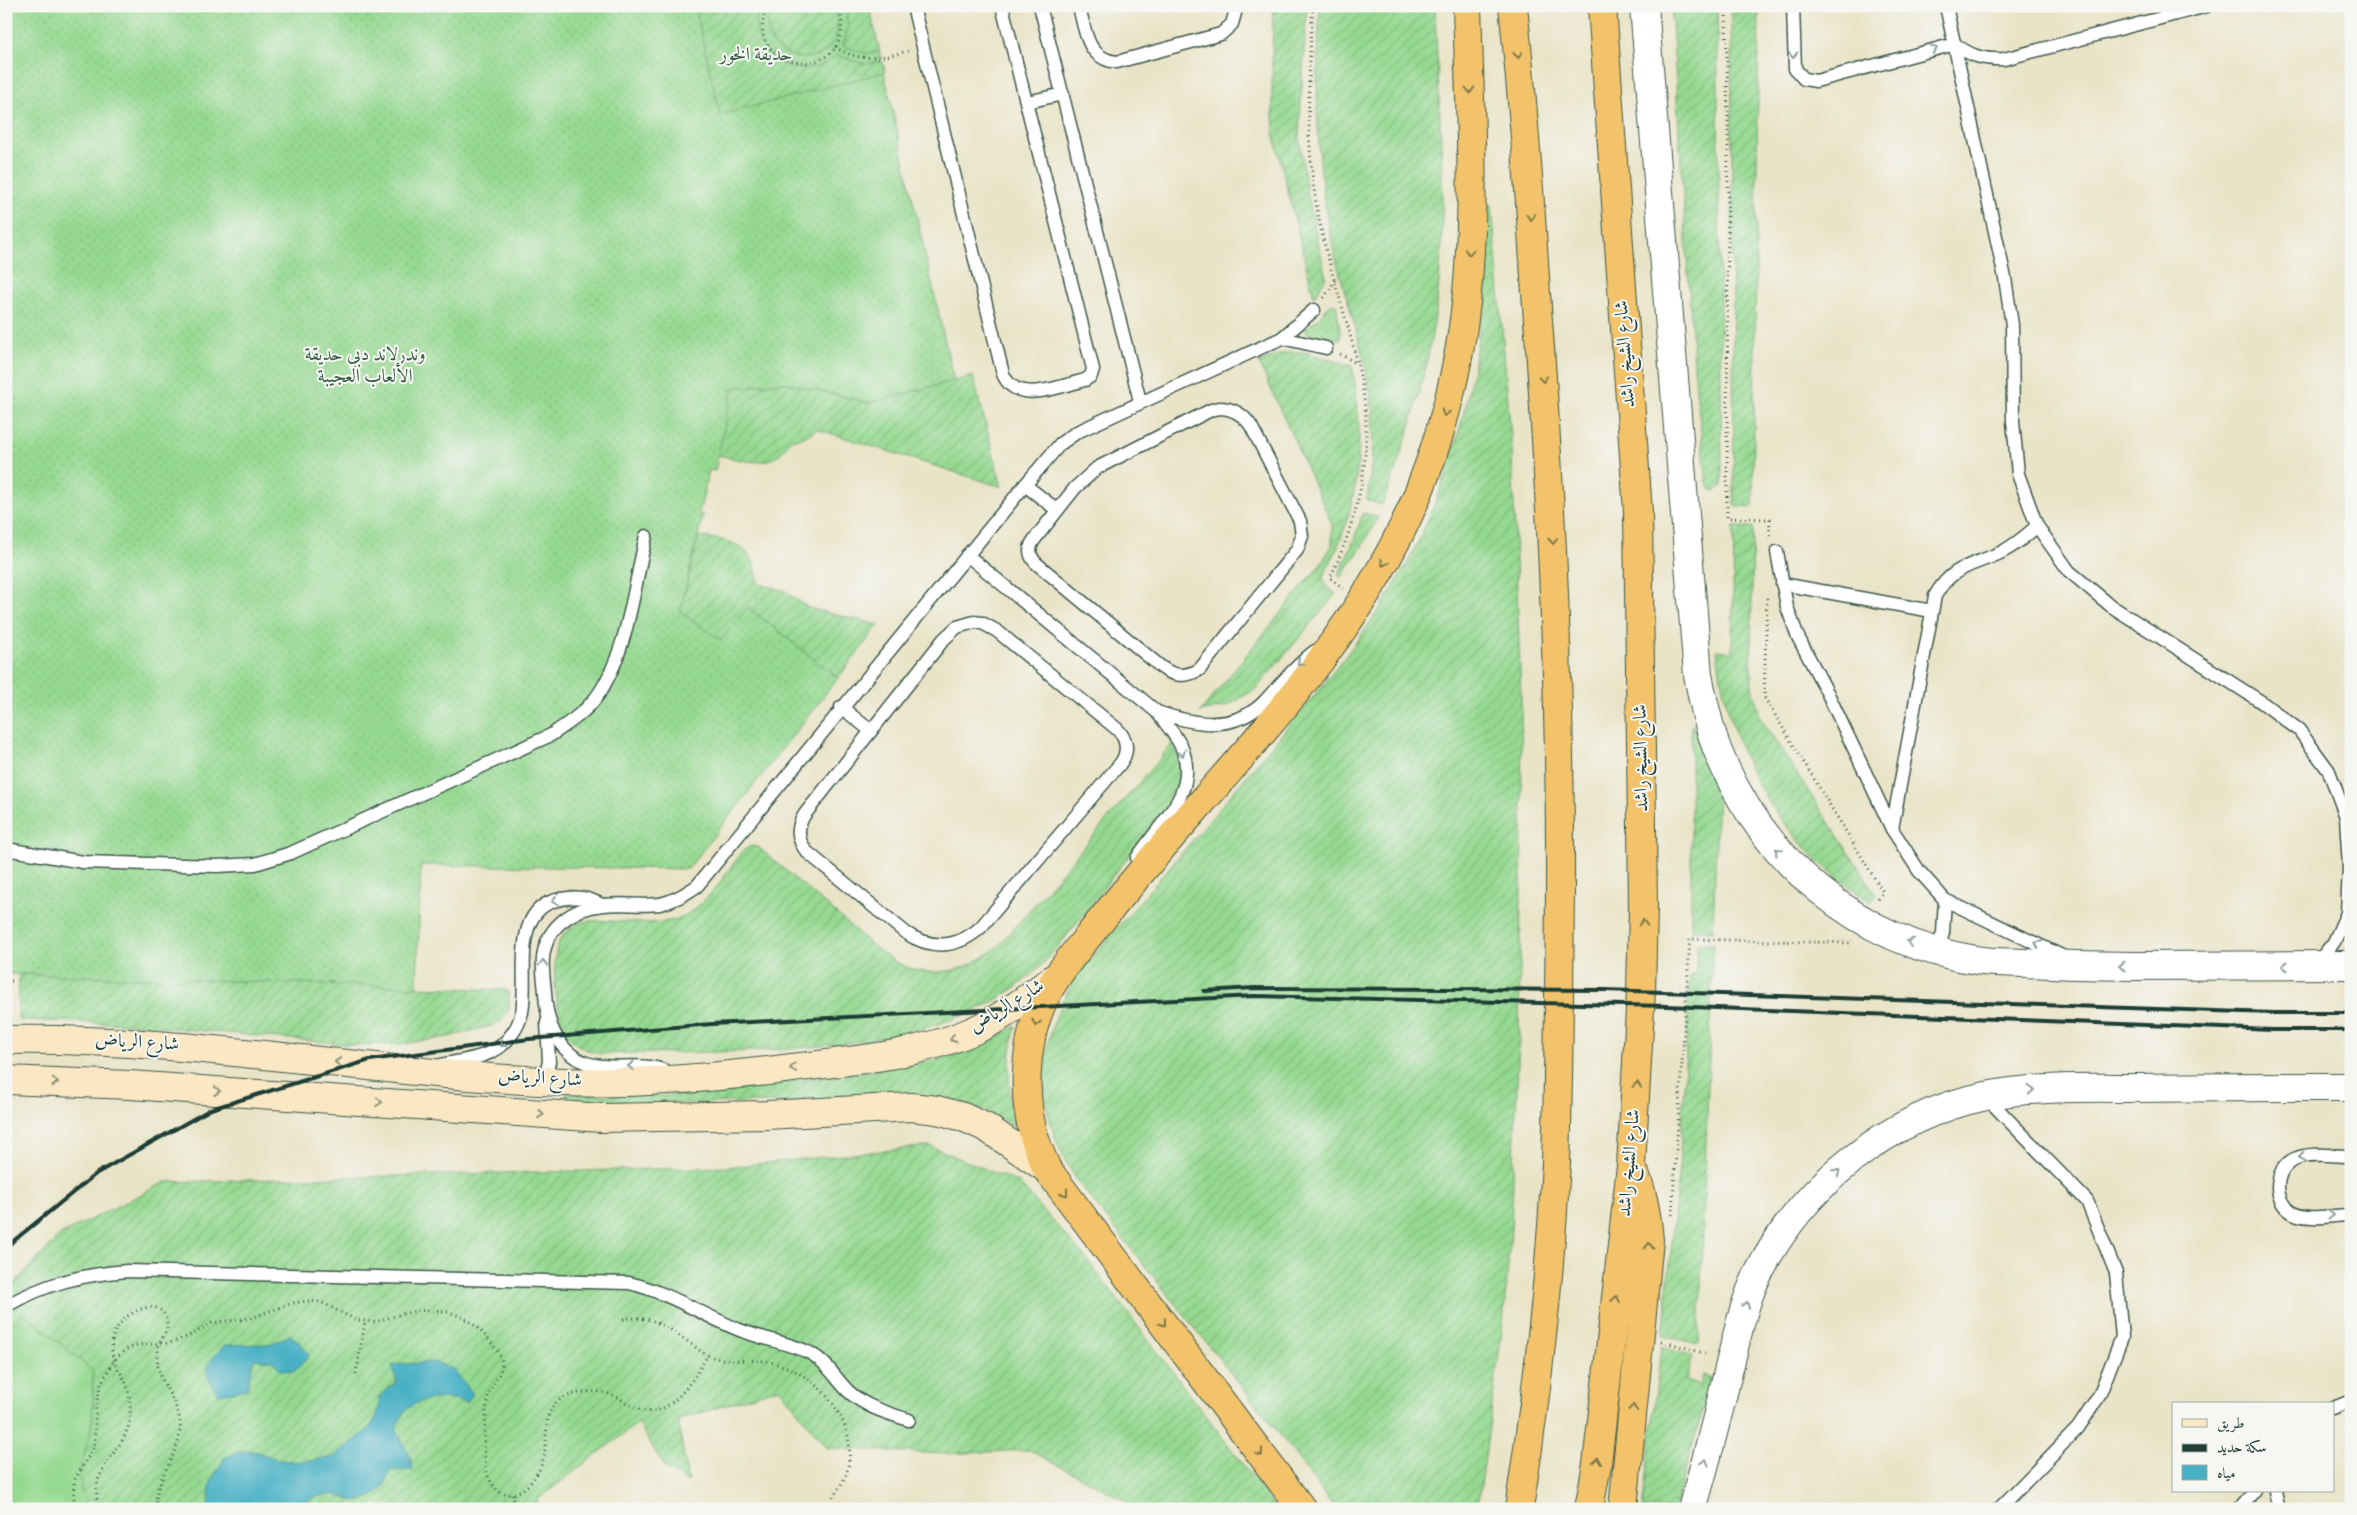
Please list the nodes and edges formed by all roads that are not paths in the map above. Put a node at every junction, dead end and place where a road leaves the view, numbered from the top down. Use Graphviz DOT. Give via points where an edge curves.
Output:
graph roads {
  1 [pos="913,6"];
  2 [pos="1002,6"];
  3 [pos="1040,6"];
  4 [pos="1079,6"];
  5 [pos="1237,6"];
  6 [pos="1467,6"];
  7 [pos="1513,6"];
  8 [pos="1602,6"];
  9 [pos="1644,6"];
  10 [pos="1793,6"];
  11 [pos="1946,6"];
  12 [pos="2207,6"];
  13 [pos="1954,44"];
  14 [pos="1063,94"];
  15 [pos="1027,102"];
  16 [pos="1314,310"];
  17 [pos="1282,338"];
  18 [pos="1326,348"];
  19 [pos="1140,401"];
  20 [pos="1024,485"];
  21 [pos="1057,510"];
  22 [pos="2037,526"];
  23 [pos="646,536"];
  24 [pos="1773,550"];
  25 [pos="967,555"];
  26 [pos="1782,584"];
  27 [pos="1932,611"];
  28 [pos="1340,635"];
  29 [pos="841,707"];
  30 [pos="1157,712"];
  31 [pos="871,731"];
  32 [pos="1892,829"];
  33 [pos="6,848"];
  34 [pos="1121,896"];
  35 [pos="1945,900"];
  36 [pos="602,905"];
  37 [pos="2349,919"];
  38 [pos="1937,952"];
  39 [pos="2081,966"];
  40 [pos="2315,966"];
  41 [pos="2351,966"];
  42 [pos="1054,978"];
  43 [pos="546,1016"];
  44 [pos="6,1040"];
  45 [pos="416,1070"];
  46 [pos="677,1078"];
  47 [pos="6,1080"];
  48 [pos="544,1081"];
  49 [pos="2351,1088"];
  50 [pos="1985,1096"];
  51 [pos="439,1106"];
  52 [pos="2351,1156"];
  53 [pos="1631,1166"];
  54 [pos="1047,1169"];
  55 [pos="2351,1215"];
  56 [pos="6,1306"];
  57 [pos="2351,1401"];
  58 [pos="2334,1408"];
  59 [pos="909,1420"];
  60 [pos="2253,1492"];
  61 [pos="2275,1492"];
  62 [pos="1302,1509"];
  63 [pos="1519,1509"];
  64 [pos="1589,1509"];
  65 [pos="1623,1509"];
  66 [pos="1692,1509"];
  67 [pos="1999,1509"];
  68 [pos="2238,1509"];
  69 [pos="2279,1509"];
  1 -- 15 [label="lane" via="1003,374 1013,388 1029,392 1085,380 1093,369"];
  2 -- 15 [label="lane"];
  3 -- 14 [label="lane"];
  4 -- 5 [label="lane" via="1091,49 1102,59 1117,62 1221,34 1232,24"];
  6 -- 28 [label="highway, one-way" via="1470,234 1460,350 1447,407 1416,497 1382,568"];
  7 -- 63 [label="highway, one-way" via="1546,430 1560,801 1559,1067 1555,1166 1539,1364"];
  53 -- 8 [label="highway, شارع الشيخ راشد, one-way" via="1643,906 1638,512"];
  38 -- 9 [label="street, one-way" via="1864,922 1828,899 1800,874 1774,846 1732,783 1705,712 1698,675"];
  10 -- 13 [label="lane, one-way" via="1793,63 1799,75 1810,81"];
  11 -- 13 [label="lane"];
  12 -- 13 [label="lane" via="2004,59 1978,57"];
  13 -- 22 [label="lane" via="2005,278 2012,325 2013,420 2018,474"];
  14 -- 15 [label="lane"];
  14 -- 19 [label="lane"];
  16 -- 17 [label="lane"];
  17 -- 18 [label="lane"];
  17 -- 19 [label="lane"];
  19 -- 20 [label="lane" via="1068,437"];
  20 -- 21 [label="lane"];
  20 -- 25 [label="lane"];
  21 -- 21 [label="lane" via="1031,544 1032,560 1161,667 1175,675 1199,670 1298,550 1302,536 1300,521 1251,426 1241,414 1226,408 1211,410 1109,460 1085,477"];
  22 -- 27 [label="lane" via="2004,551 1953,572 1942,583"];
  22 -- 37 [label="lane" via="2069,571 2111,606 2300,730 2329,771 2346,817"];
  23 -- 33 [label="lane" via="620,650 610,676 594,700 574,720 551,735 291,853 255,864 84,862"];
  24 -- 26 [label="lane"];
  25 -- 29 [label="lane"];
  25 -- 30 [label="lane"];
  26 -- 27 [label="lane"];
  26 -- 32 [label="lane" via="1798,637"];
  27 -- 32 [label="lane"];
  28 -- 30 [label="lane, one-way" via="1302,661 1261,705 1238,718 1205,724"];
  28 -- 34 [label="highway"];
  29 -- 31 [label="lane"];
  29 -- 36 [label="lane" via="696,886 661,904"];
  30 -- 34 [label="lane, one-way" via="1181,747 1186,764 1185,782 1179,802 1134,863"];
  31 -- 31 [label="lane" via="801,820 800,840 808,852 906,933 934,945 955,943 981,927 1120,764 1126,746 1117,729 997,631 974,622 950,633"];
  32 -- 35 [label="lane" via="1919,871"];
  34 -- 42 [label="highway"];
  35 -- 38 [label="lane" via="1944,925"];
  39 -- 35 [label="lane, one-way"];
  43 -- 36 [label="lane, one-way" via="543,960 545,944 552,930 564,918"];
  36 -- 45 [label="lane, one-way" via="590,898 570,897 550,903 534,916 524,943 522,1013 507,1042 478,1056"];
  37 -- 40 [label="lane"];
  38 -- 39 [label="street" via="1977,960"];
  40 -- 39 [label="street, one-way"];
  40 -- 41 [label="street"];
  42 -- 46 [label="main road, شارع الرياض, one-way" via="999,1018 940,1043 909,1051 763,1072"];
  42 -- 54 [label="highway, one-way" via="1037,1017 1028,1056 1027,1094 1033,1133"];
  46 -- 43 [label="lane, one-way" via="653,1067 602,1066 576,1058 558,1039"];
  43 -- 48 [label="lane" via="549,1062"];
  45 -- 44 [label="main road, شارع الرياض, one-way" via="164,1044"];
  45 -- 48 [label="main road, شارع الرياض"];
  46 -- 48 [label="main road, شارع الرياض"];
  47 -- 51 [label="main road, شارع الرياض, one-way" via="130,1084"];
  48 -- 51 [label="main road" via="532,1093 518,1098 454,1100"];
  50 -- 49 [label="street, one-way" via="2051,1089"];
  66 -- 50 [label="street, one-way" via="1742,1314 1757,1277 1794,1218 1825,1183 1856,1157 1909,1123"];
  50 -- 67 [label="lane" via="2087,1201 2116,1273 2122,1337 2099,1396 2078,1428"];
  51 -- 54 [label="main road, شارع الرياض, one-way" via="638,1118 911,1107 963,1117 987,1128"];
  52 -- 55 [label="lane, one-way" via="2295,1158 2282,1169 2277,1185 2282,1202 2294,1213 2302,1216"];
  64 -- 53 [label="highway, شارع الشيخ راشد, one-way"];
  65 -- 53 [label="highway, one-way" via="1649,1240 1641,1188"];
  54 -- 62 [label="highway, one-way"];
  56 -- 59 [label="lane" via="62,1280 127,1271 629,1283 680,1301 744,1332 810,1353 860,1400"];
  57 -- 58 [label="lane"];
  60 -- 68 [label="lane"];
  61 -- 69 [label="lane"];
}
